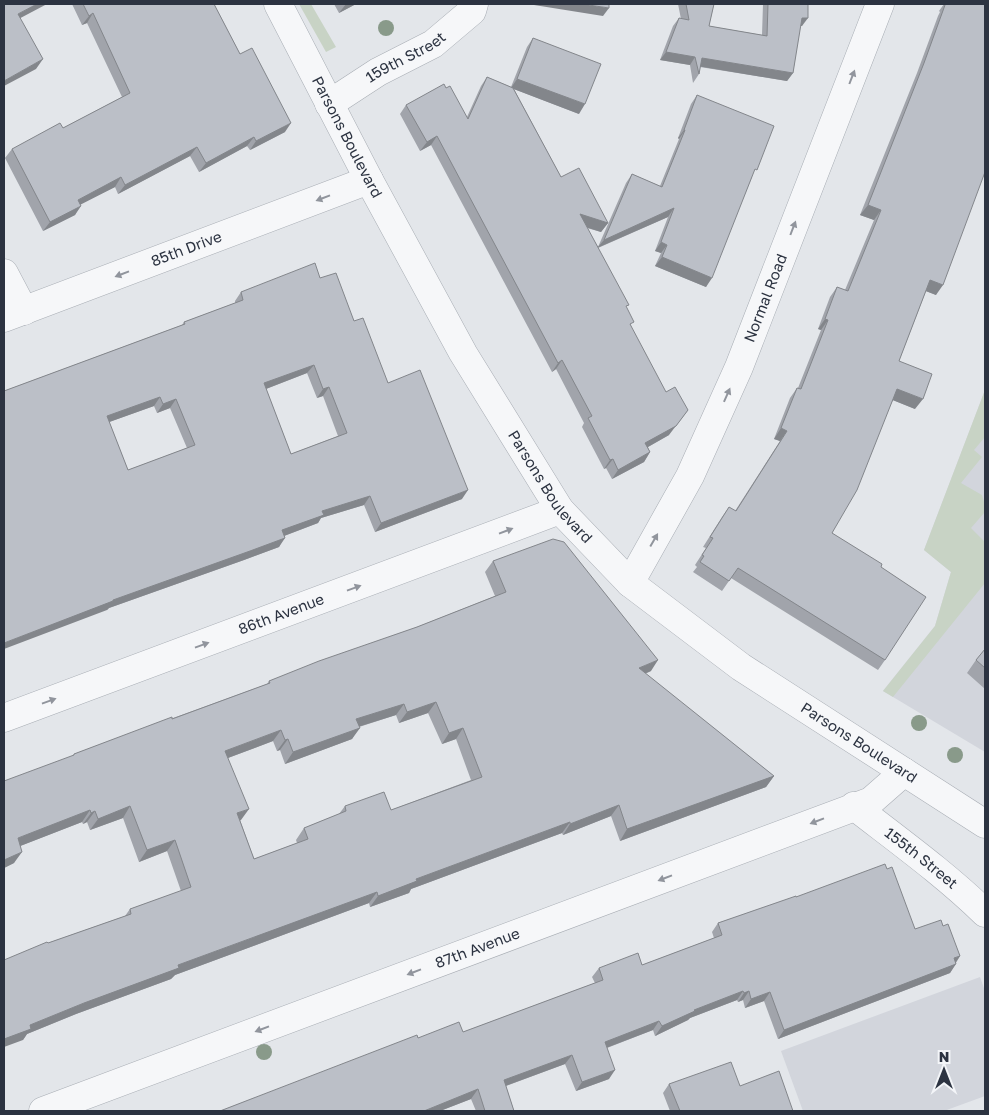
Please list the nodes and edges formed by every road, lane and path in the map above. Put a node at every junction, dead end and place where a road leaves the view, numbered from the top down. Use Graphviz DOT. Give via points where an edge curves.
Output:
graph roads {
  1 [pos="278,4"];
  2 [pos="474,4"];
  3 [pos="880,4"];
  4 [pos="330,104"];
  5 [pos="369,180"];
  6 [pos="4,273"];
  7 [pos="14,314"];
  8 [pos="560,510"];
  9 [pos="630,583"];
  10 [pos="4,718"];
  11 [pos="904,772"];
  12 [pos="854,806"];
  13 [pos="985,824"];
  14 [pos="985,913"];
  15 [pos="43,1111"];
  1 -- 4 [label="street, Parsons Boulevard"];
  2 -- 4 [label="street, 159th Street" via="472,11 433,44 378,72"];
  9 -- 3 [label="street, Normal Road, one-way" via="690,476 739,367"];
  4 -- 5 [label="street, Parsons Boulevard"];
  5 -- 7 [label="street, 85th Drive, one-way"];
  5 -- 8 [label="street, Parsons Boulevard" via="463,354"];
  6 -- 7 [label="street"];
  8 -- 9 [label="street, Parsons Boulevard"];
  10 -- 8 [label="street, 86th Avenue, one-way"];
  9 -- 11 [label="street, Parsons Boulevard" via="741,667"];
  11 -- 12 [label="street, 87th Avenue" via="871,800"];
  11 -- 13 [label="street, Parsons Boulevard"];
  12 -- 14 [label="street, 155th Street" via="967,895"];
  12 -- 15 [label="street, 87th Avenue, one-way"];
}
